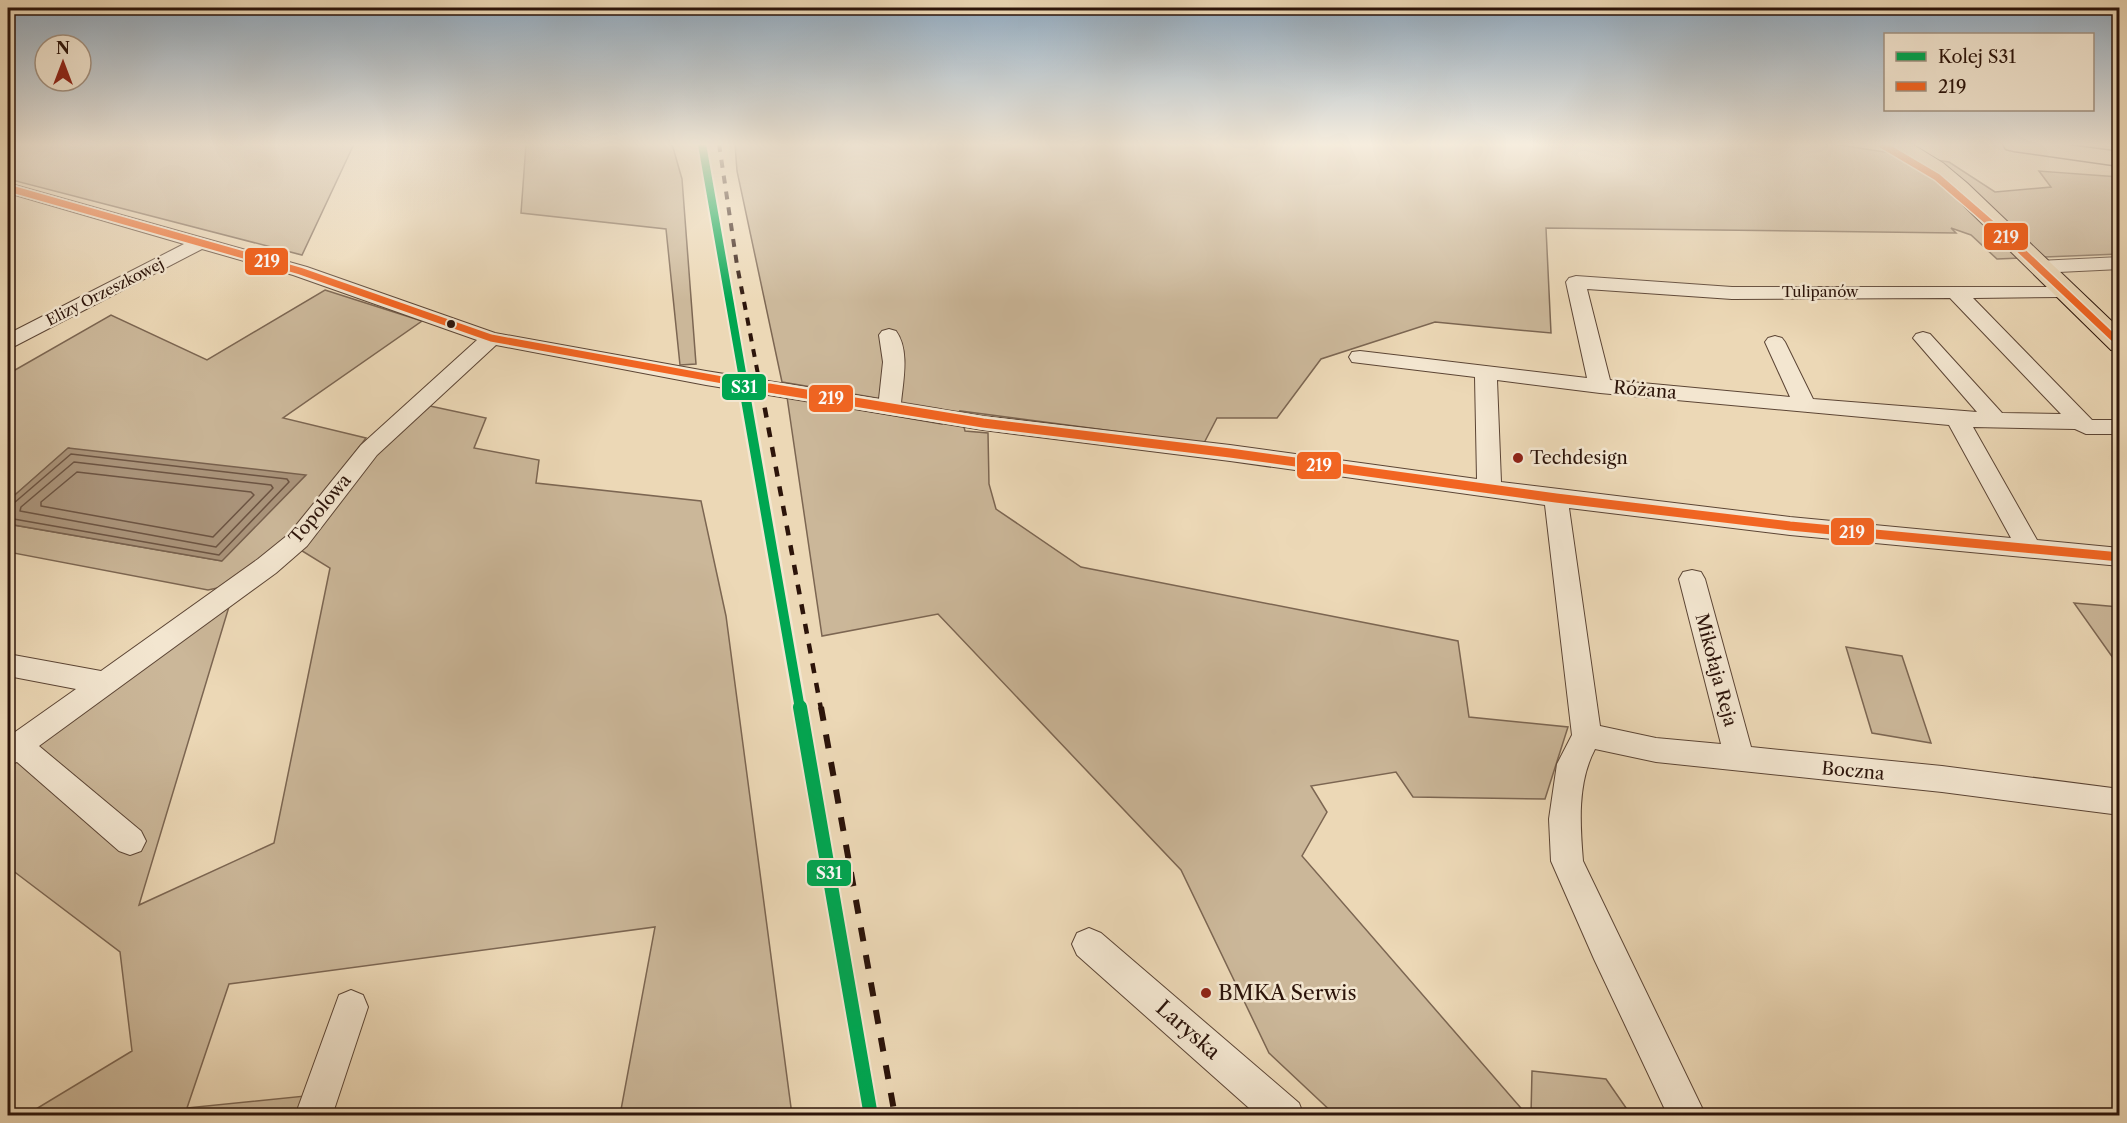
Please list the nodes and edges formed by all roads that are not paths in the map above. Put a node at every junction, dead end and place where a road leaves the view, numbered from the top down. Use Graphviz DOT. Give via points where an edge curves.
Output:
graph roads {
  1 [pos="37,196"];
  2 [pos="1963,196"];
  3 [pos="1963,196"];
  4 [pos="1966,199"];
  5 [pos="200,243"];
  6 [pos="2120,263"];
  7 [pos="2038,267"];
  8 [pos="2063,291"];
  9 [pos="1956,292"];
  10 [pos="889,335"];
  11 [pos="491,338"];
  12 [pos="1923,338"];
  13 [pos="8,340"];
  14 [pos="1775,342"];
  15 [pos="2120,344"];
  16 [pos="1360,357"];
  17 [pos="1486,372"];
  18 [pos="1600,386"];
  19 [pos="1805,405"];
  20 [pos="897,409"];
  21 [pos="1957,419"];
  22 [pos="1997,421"];
  23 [pos="2084,425"];
  24 [pos="2120,427"];
  25 [pos="1489,489"];
  26 [pos="1557,498"];
  27 [pos="2030,550"];
  28 [pos="2120,557"];
  29 [pos="1692,579"];
  30 [pos="8,665"];
  31 [pos="105,683"];
  32 [pos="1587,735"];
  33 [pos="13,749"];
  34 [pos="1740,760"];
  35 [pos="2120,802"];
  36 [pos="130,841"];
  37 [pos="1089,944"];
  38 [pos="351,1007"];
  39 [pos="314,1116"];
  40 [pos="1286,1116"];
  41 [pos="1688,1116"];
  1 -- 5 [label="street"];
  2 -- 4 [label="main road"];
  3 -- 4 [label="main road"];
  4 -- 7 [label="main road"];
  5 -- 11 [label="street" via="300,271"];
  5 -- 13 [label="street, Elizy Orzeszkowej"];
  6 -- 7 [label="street"];
  7 -- 8 [label="main road"];
  8 -- 9 [label="street, Tulipanów"];
  8 -- 15 [label="main road"];
  9 -- 18 [label="street, Tulipanów" via="1732,293 1576,282"];
  9 -- 23 [label="street"];
  10 -- 20 [label="street"];
  11 -- 20 [label="street"];
  11 -- 31 [label="street, Topolowa" via="369,450 298,540"];
  12 -- 22 [label="street"];
  14 -- 19 [label="street"];
  16 -- 17 [label="street, Różana"];
  17 -- 18 [label="street, Różana"];
  17 -- 25 [label="street"];
  18 -- 19 [label="street, Różana"];
  19 -- 21 [label="street, Różana"];
  20 -- 25 [label="street"];
  21 -- 22 [label="street, Różana"];
  21 -- 27 [label="street"];
  22 -- 23 [label="street, Różana"];
  23 -- 24 [label="street, Różana"];
  25 -- 26 [label="street"];
  26 -- 27 [label="street"];
  26 -- 32 [label="street"];
  27 -- 28 [label="street"];
  29 -- 34 [label="street, Mikołaja Reja"];
  30 -- 31 [label="street"];
  31 -- 33 [label="street, Topolowa"];
  32 -- 34 [label="street, Boczna" via="1656,750"];
  32 -- 41 [label="street" via="1572,764 1564,819 1567,861"];
  33 -- 36 [label="street, Topolowa"];
  34 -- 35 [label="street, Boczna" via="1942,779"];
  37 -- 40 [label="street, Laryska"];
  38 -- 39 [label="street"];
}
